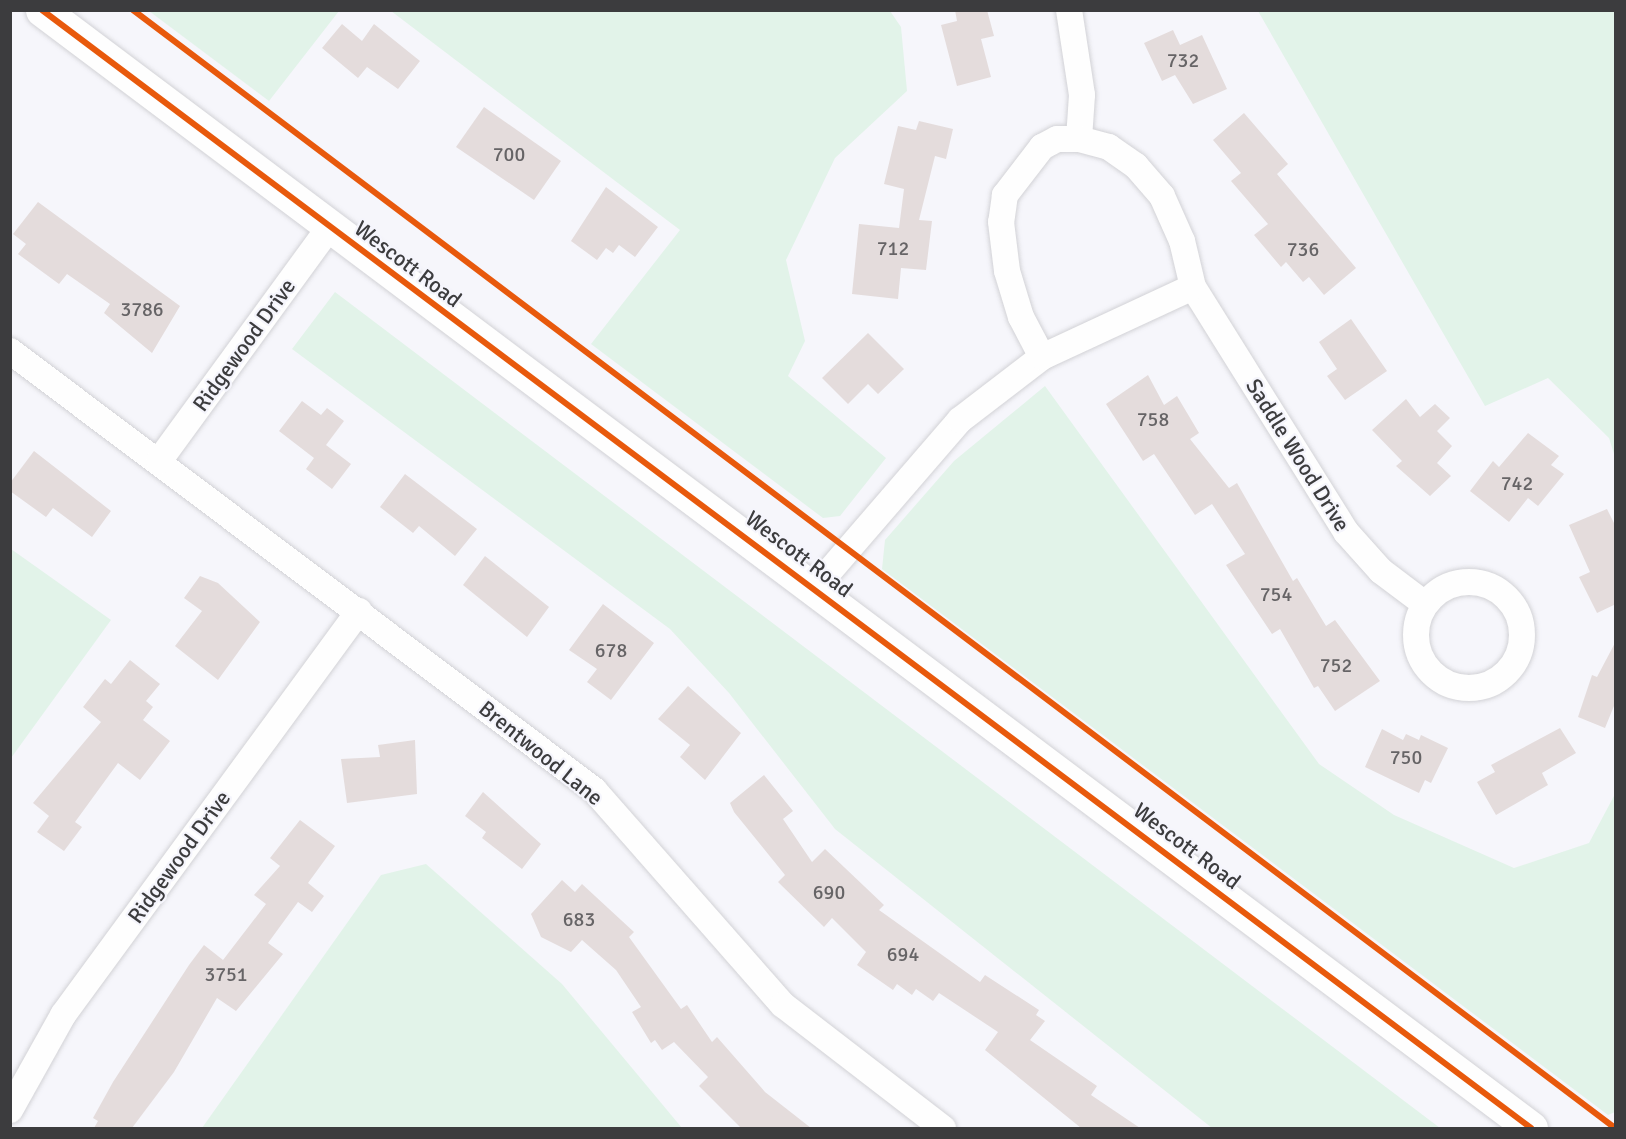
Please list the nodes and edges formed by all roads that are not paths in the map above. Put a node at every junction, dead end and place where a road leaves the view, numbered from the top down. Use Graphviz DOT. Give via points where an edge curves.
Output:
graph roads {
  1 [pos="42,10"];
  2 [pos="1069,10"];
  3 [pos="1079,139"];
  4 [pos="329,228"];
  5 [pos="1193,287"];
  6 [pos="10,351"];
  7 [pos="1042,357"];
  8 [pos="159,460"];
  9 [pos="815,588"];
  10 [pos="1425,604"];
  11 [pos="359,611"];
  12 [pos="10,1110"];
  13 [pos="943,1128"];
  14 [pos="1532,1128"];
  1 -- 4 [label="street, Wescott Road"];
  2 -- 3 [label="street" via="1082,95"];
  3 -- 5 [label="street, Saddle Wood Drive" via="1127,159 1162,196 1182,242"];
  3 -- 7 [label="street" via="1057,139 1042,147 1005,195 1001,222 1007,271 1021,317"];
  4 -- 8 [label="street, Ridgewood Drive"];
  4 -- 9 [label="street, Wescott Road"];
  5 -- 7 [label="street"];
  5 -- 10 [label="street, Saddle Wood Drive" via="1346,532 1381,571"];
  6 -- 8 [label="street, Brentwood Lane"];
  7 -- 9 [label="street" via="960,420"];
  8 -- 11 [label="street, Brentwood Lane"];
  9 -- 14 [label="street, Wescott Road"];
  10 -- 10 [label="street" via="1415,635 1426,667 1438,678 1470,688 1486,685 1513,664 1522,629 1506,597 1491,586 1455,583"];
  11 -- 12 [label="street, Ridgewood Drive" via="63,1015"];
  11 -- 13 [label="street, Brentwood Lane" via="594,790 783,1005"];
}
